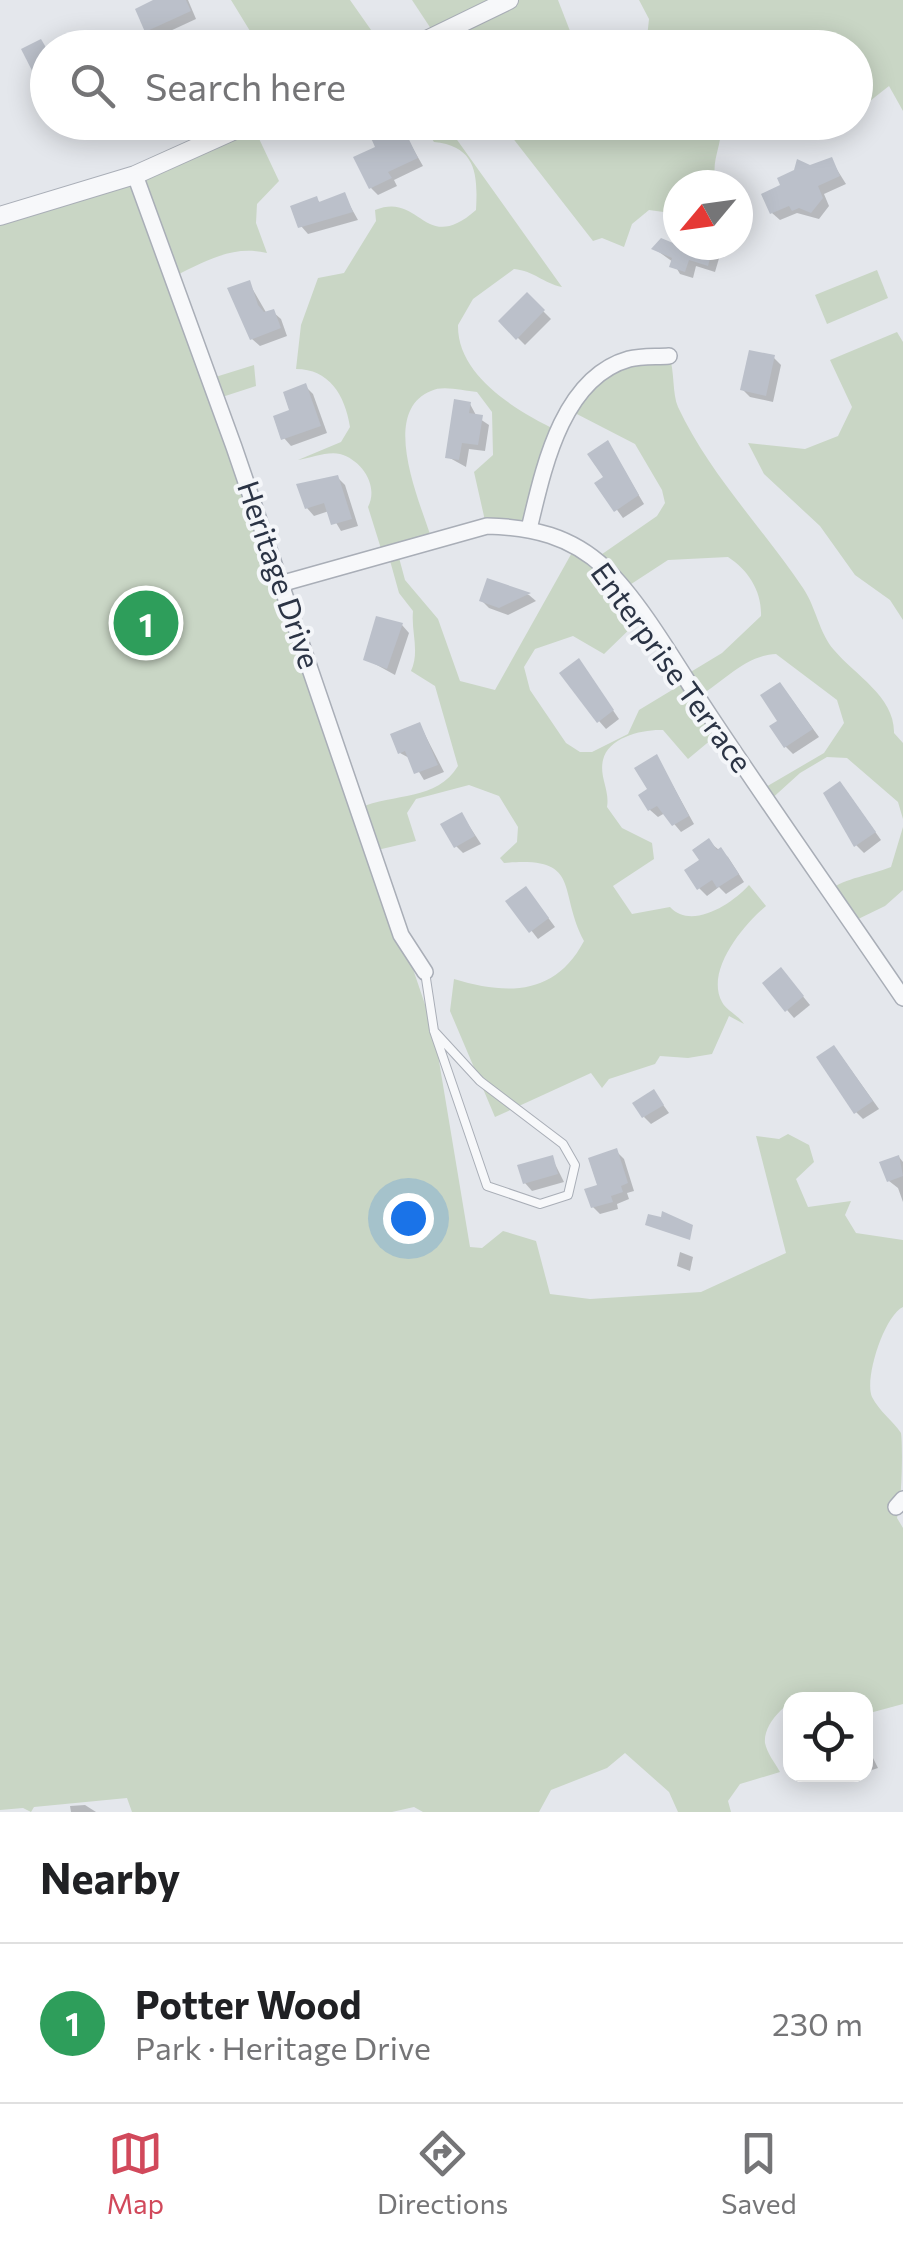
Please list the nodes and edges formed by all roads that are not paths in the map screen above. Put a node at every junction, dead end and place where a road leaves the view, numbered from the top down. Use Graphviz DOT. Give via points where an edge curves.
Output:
graph roads {
  1 [pos="509,0"];
  2 [pos="447,30"];
  3 [pos="214,140"];
  4 [pos="135,175"];
  5 [pos="0,216"];
  6 [pos="668,356"];
  7 [pos="529,529"];
  8 [pos="280,584"];
  9 [pos="425,972"];
  10 [pos="903,998"];
  11 [pos="434,1031"];
  1 -- 2 [label="street"];
  3 -- 4 [label="street"];
  4 -- 5 [label="street"];
  4 -- 8 [label="street, Heritage Drive"];
  6 -- 7 [label="street" via="629,359 578,396 546,457"];
  7 -- 8 [label="street, Enterprise Terrace" via="487,526"];
  7 -- 10 [label="street, Enterprise Terrace" via="556,534 607,569"];
  8 -- 9 [label="street, Heritage Drive" via="401,935"];
  9 -- 11 [label="lane"];
  11 -- 11 [label="lane" via="487,1186 540,1204 568,1195 576,1165 563,1144 480,1081"];
}
